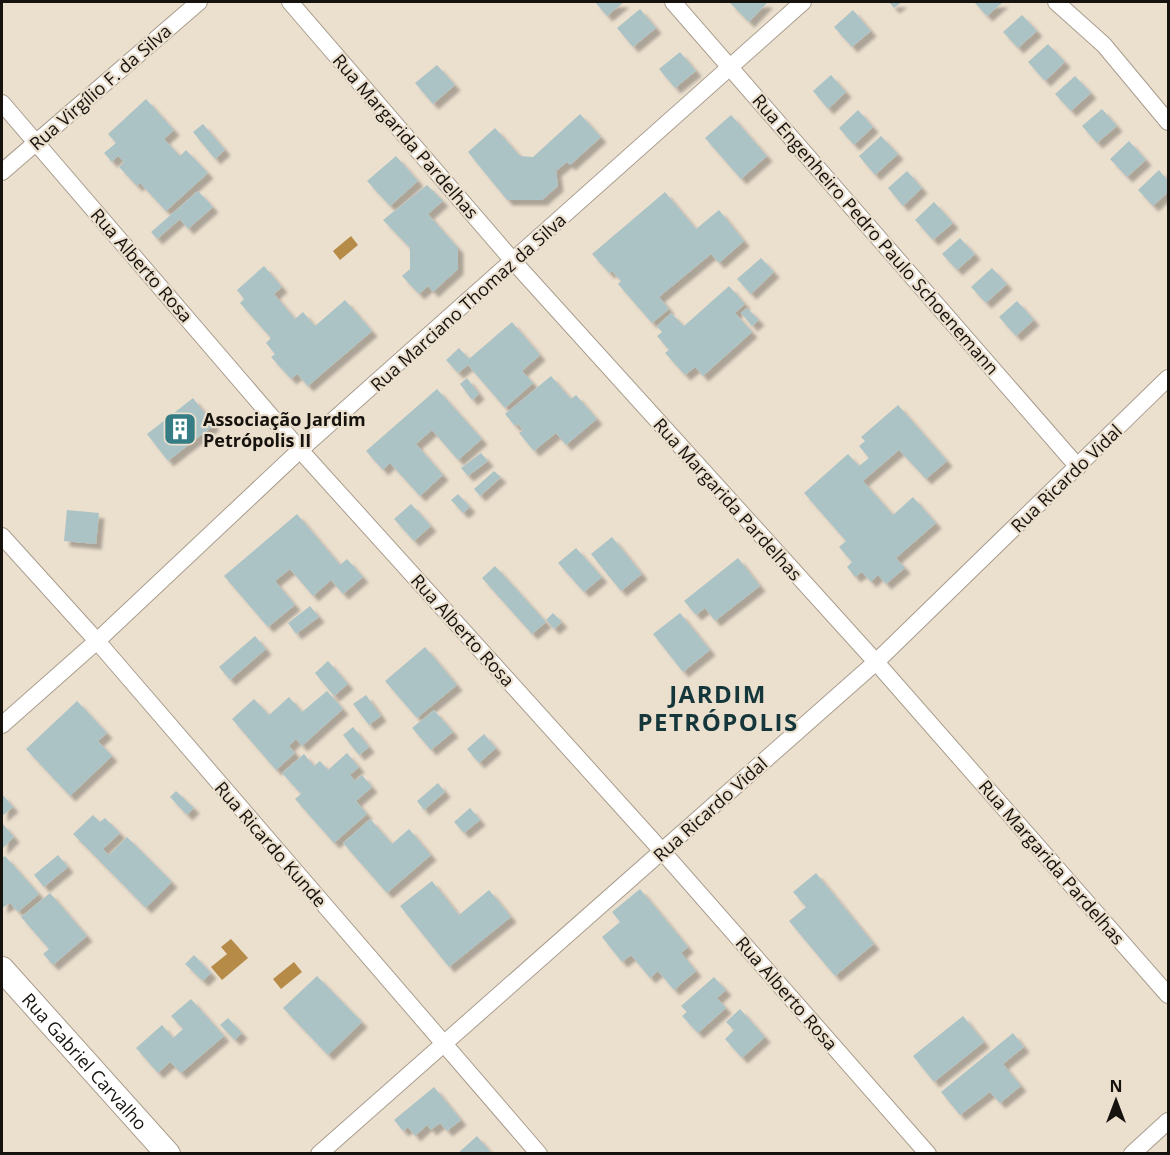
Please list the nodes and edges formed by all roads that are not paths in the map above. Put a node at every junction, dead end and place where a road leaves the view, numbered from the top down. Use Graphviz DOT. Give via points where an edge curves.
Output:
graph roads {
  1 [pos="199,2"];
  2 [pos="290,2"];
  3 [pos="673,2"];
  4 [pos="803,2"];
  5 [pos="1056,2"];
  6 [pos="730,68"];
  7 [pos="2,103"];
  8 [pos="1168,122"];
  9 [pos="36,142"];
  10 [pos="2,172"];
  11 [pos="514,261"];
  12 [pos="1168,378"];
  13 [pos="300,450"];
  14 [pos="1078,467"];
  15 [pos="2,536"];
  16 [pos="97,641"];
  17 [pos="876,662"];
  18 [pos="2,725"];
  19 [pos="662,851"];
  20 [pos="2,969"];
  21 [pos="1168,995"];
  22 [pos="444,1045"];
  23 [pos="1168,1121"];
  24 [pos="168,1154"];
  25 [pos="319,1154"];
  26 [pos="539,1154"];
  27 [pos="928,1154"];
  28 [pos="1132,1154"];
  1 -- 9 [label="street, Rua Virgílio F. da Silva"];
  2 -- 11 [label="street, Rua Margarida Pardelhas"];
  3 -- 6 [label="street, Rua Engenheiro Pedro Paulo Schoenemann"];
  4 -- 6 [label="street, Rua Marciano Thomaz da Silva"];
  5 -- 8 [label="street" via="1104,45"];
  6 -- 11 [label="street, Rua Marciano Thomaz da Silva"];
  6 -- 14 [label="street, Rua Engenheiro Pedro Paulo Schoenemann"];
  7 -- 9 [label="street, Rua Alberto Rosa"];
  9 -- 10 [label="street, Rua Virgílio F. da Silva"];
  9 -- 13 [label="street, Rua Alberto Rosa"];
  11 -- 13 [label="street, Rua Marciano Thomaz da Silva"];
  11 -- 17 [label="street, Rua Margarida Pardelhas"];
  12 -- 14 [label="street, Rua Ricardo Vidal"];
  13 -- 16 [label="street, Rua Marciano Thomaz da Silva"];
  13 -- 19 [label="street, Rua Alberto Rosa"];
  14 -- 17 [label="street, Rua Ricardo Vidal"];
  15 -- 16 [label="street, Rua Ricardo Kunde"];
  16 -- 18 [label="street, Rua Marciano Thomaz da Silva"];
  16 -- 22 [label="street, Rua Ricardo Kunde"];
  17 -- 19 [label="street, Rua Ricardo Vidal"];
  17 -- 21 [label="street, Rua Margarida Pardelhas"];
  19 -- 22 [label="street, Rua Ricardo Vidal"];
  19 -- 27 [label="street, Rua Alberto Rosa"];
  20 -- 24 [label="street, Rua Gabriel Carvalho"];
  22 -- 25 [label="street, Rua Ricardo Vidal"];
  22 -- 26 [label="street, Rua Ricardo Kunde"];
  23 -- 28 [label="street"];
}
